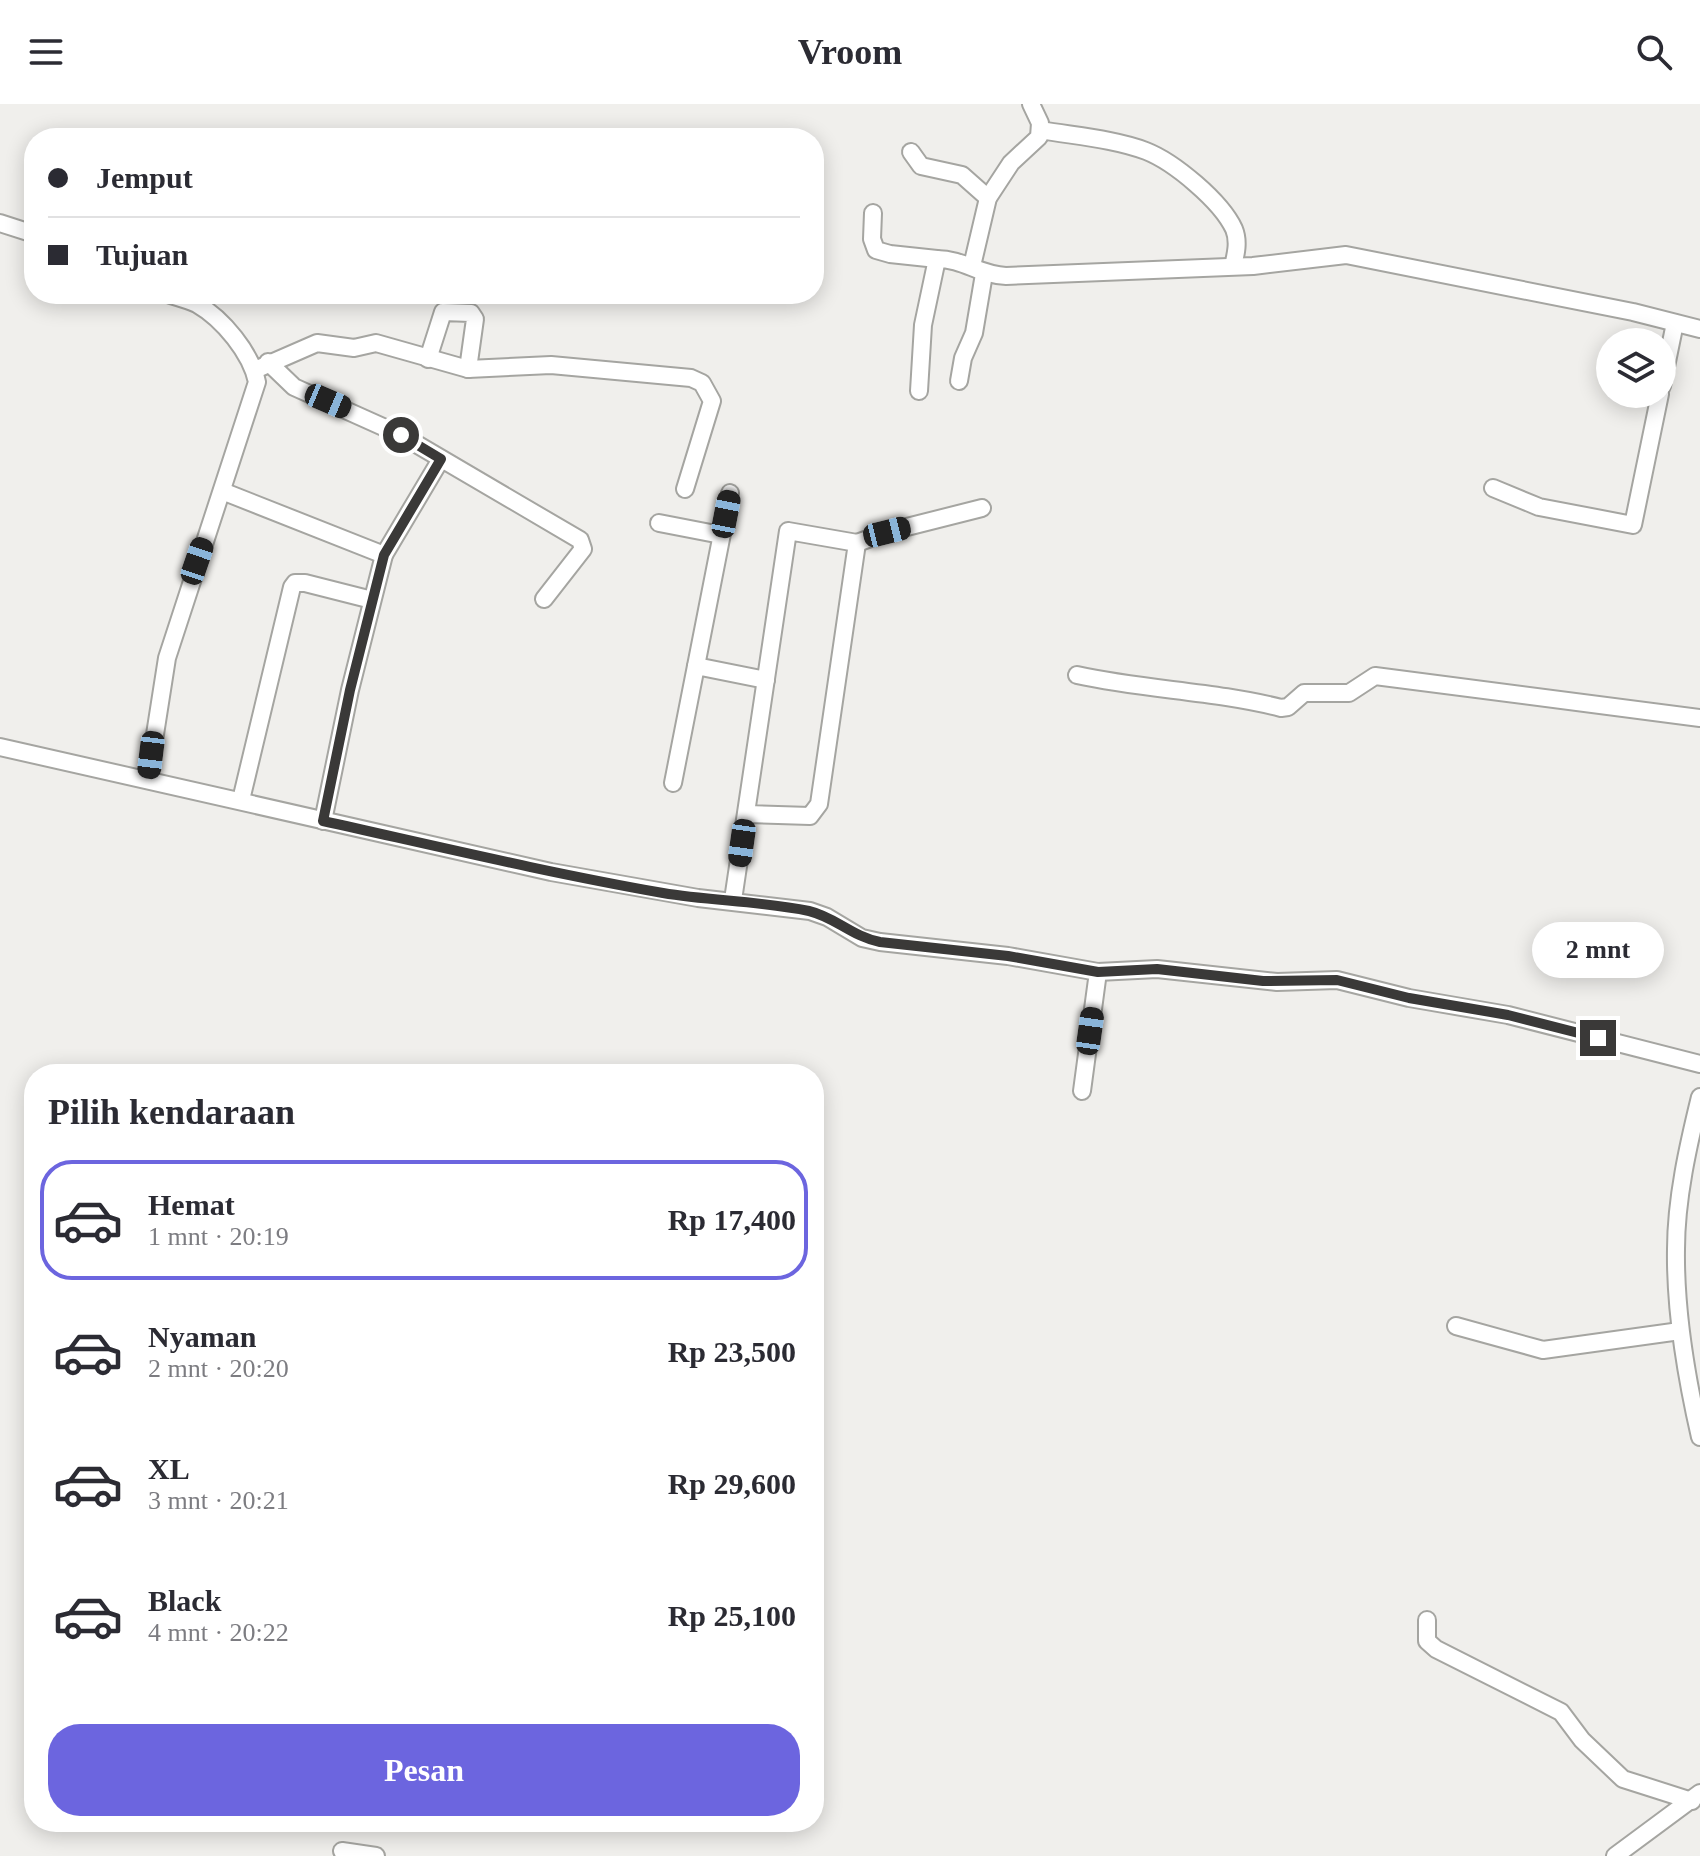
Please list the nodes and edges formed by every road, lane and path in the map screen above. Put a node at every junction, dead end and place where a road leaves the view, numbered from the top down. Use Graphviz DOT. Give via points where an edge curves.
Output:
graph roads {
  1 [pos="1031,104"];
  2 [pos="1041,130"];
  3 [pos="911,152"];
  4 [pos="988,198"];
  5 [pos="873,213"];
  6 [pos="0,223"];
  7 [pos="24,231"];
  8 [pos="937,259"];
  9 [pos="1233,266"];
  10 [pos="978,270"];
  11 [pos="196,304"];
  12 [pos="1675,323"];
  13 [pos="1674,328"];
  14 [pos="1700,329"];
  15 [pos="428,359"];
  16 [pos="261,366"];
  17 [pos="468,369"];
  18 [pos="959,381"];
  19 [pos="919,391"];
  20 [pos="1657,408"];
  21 [pos="441,459"];
  22 [pos="1493,488"];
  23 [pos="685,489"];
  24 [pos="222,491"];
  25 [pos="730,493"];
  26 [pos="982,508"];
  27 [pos="659,523"];
  28 [pos="721,535"];
  29 [pos="857,543"];
  30 [pos="384,555"];
  31 [pos="544,599"];
  32 [pos="372,600"];
  33 [pos="696,666"];
  34 [pos="1077,675"];
  35 [pos="766,680"];
  36 [pos="1700,718"];
  37 [pos="0,747"];
  38 [pos="148,779"];
  39 [pos="673,783"];
  40 [pos="241,800"];
  41 [pos="746,814"];
  42 [pos="323,821"];
  43 [pos="733,900"];
  44 [pos="1098,972"];
  45 [pos="1700,1064"];
  46 [pos="1082,1091"];
  47 [pos="1700,1097"];
  48 [pos="1456,1326"];
  49 [pos="1680,1331"];
  50 [pos="1700,1437"];
  51 [pos="1427,1620"];
  52 [pos="1697,1798"];
  53 [pos="342,1851"];
  54 [pos="376,1856"];
  55 [pos="1615,1856"];
  1 -- 2 [label="street"];
  2 -- 4 [label="street"];
  2 -- 9 [label="street" via="1160,157 1205,193 1235,230"];
  3 -- 4 [label="street" via="921,166 962,175"];
  4 -- 10 [label="street"];
  5 -- 8 [label="street" via="876,250"];
  6 -- 7 [label="street"];
  8 -- 10 [label="street" via="962,261"];
  8 -- 19 [label="street" via="923,325"];
  9 -- 10 [label="street" via="1089,273"];
  9 -- 12 [label="street" via="1356,256"];
  10 -- 18 [label="street" via="974,333"];
  11 -- 16 [label="street"];
  12 -- 13 [label="street"];
  12 -- 14 [label="street"];
  15 -- 16 [label="street" via="382,344 354,348 317,343"];
  15 -- 17 [label="street"];
  15 -- 17 [label="street" via="443,312 471,313 475,319"];
  16 -- 21 [label="street"];
  16 -- 24 [label="street"];
  17 -- 23 [label="street" via="551,365 665,374 702,383 712,401"];
  20 -- 22 [label="street" via="1633,525 1539,507"];
  21 -- 30 [label="street"];
  21 -- 31 [label="street" via="580,540 583,549"];
  24 -- 30 [label="street"];
  24 -- 38 [label="street" via="167,658"];
  25 -- 28 [label="street"];
  26 -- 29 [label="street"];
  27 -- 28 [label="street"];
  28 -- 33 [label="street"];
  29 -- 35 [label="street" via="788,531"];
  29 -- 41 [label="street" via="819,804 810,816"];
  30 -- 32 [label="street"];
  32 -- 40 [label="street" via="299,582 292,587"];
  32 -- 42 [label="street"];
  33 -- 35 [label="street"];
  33 -- 39 [label="street"];
  34 -- 36 [label="street" via="1281,708 1304,693 1349,693 1375,676"];
  35 -- 41 [label="street"];
  37 -- 38 [label="street"];
  38 -- 40 [label="street"];
  40 -- 42 [label="street"];
  41 -- 43 [label="street"];
  42 -- 43 [label="street" via="551,872"];
  43 -- 44 [label="street" via="819,914 869,940"];
  44 -- 45 [label="street" via="1157,969 1263,981 1337,980 1508,1015"];
  44 -- 46 [label="street"];
  47 -- 49 [label="street" via="1676,1247"];
  48 -- 49 [label="street" via="1543,1350"];
  49 -- 50 [label="street"];
  51 -- 52 [label="street" via="1427,1641 1436,1649 1561,1712 1623,1779"];
  52 -- 55 [label="street"];
  53 -- 54 [label="street"];
}
